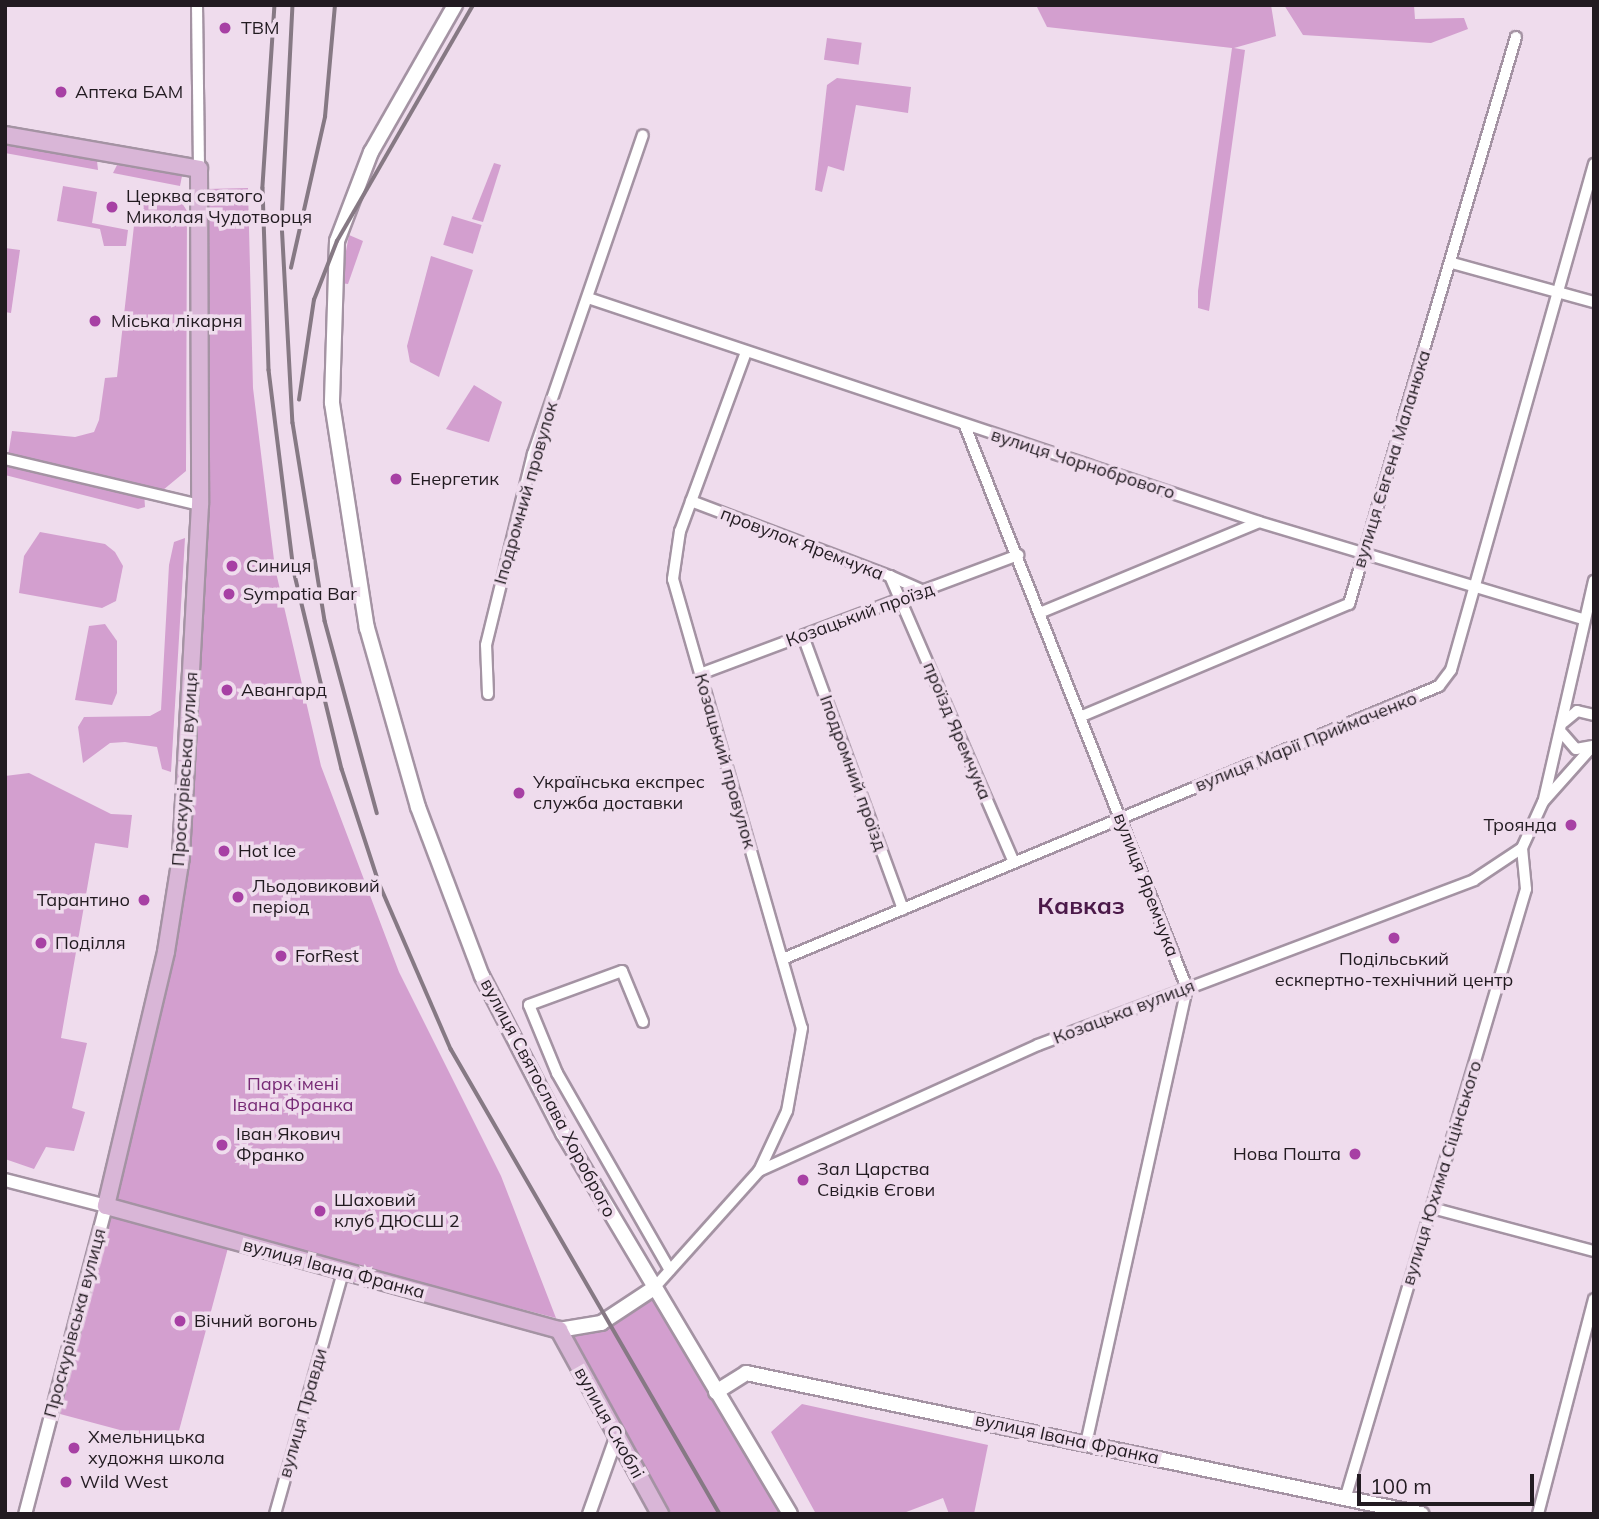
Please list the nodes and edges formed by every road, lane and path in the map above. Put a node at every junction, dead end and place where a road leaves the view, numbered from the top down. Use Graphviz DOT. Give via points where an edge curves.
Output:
graph roads {
  1 [pos="197,5"];
  2 [pos="454,5"];
  3 [pos="1516,37"];
  4 [pos="5,135"];
  5 [pos="643,135"];
  6 [pos="1594,164"];
  7 [pos="199,169"];
  8 [pos="1452,262"];
  9 [pos="1555,291"];
  10 [pos="588,298"];
  11 [pos="1594,302"];
  12 [pos="746,352"];
  13 [pos="965,426"];
  14 [pos="5,458"];
  15 [pos="691,501"];
  16 [pos="200,505"];
  17 [pos="1259,522"];
  18 [pos="1363,553"];
  19 [pos="1019,555"];
  20 [pos="890,576"];
  21 [pos="1594,582"];
  22 [pos="1474,586"];
  23 [pos="924,591"];
  24 [pos="901,600"];
  25 [pos="1042,612"];
  26 [pos="1583,619"];
  27 [pos="803,636"];
  28 [pos="700,674"];
  29 [pos="1574,682"];
  30 [pos="488,694"];
  31 [pos="1592,714"];
  32 [pos="1082,716"];
  33 [pos="1563,727"];
  34 [pos="1593,747"];
  35 [pos="1544,802"];
  36 [pos="1120,818"];
  37 [pos="1522,849"];
  38 [pos="1014,862"];
  39 [pos="903,909"];
  40 [pos="785,958"];
  41 [pos="1187,988"];
  42 [pos="643,1022"];
  43 [pos="759,1171"];
  44 [pos="5,1180"];
  45 [pos="106,1206"];
  46 [pos="1432,1209"];
  47 [pos="1594,1251"];
  48 [pos="670,1270"];
  49 [pos="343,1272"];
  50 [pos="654,1288"];
  51 [pos="1594,1299"];
  52 [pos="559,1330"];
  53 [pos="716,1392"];
  54 [pos="616,1438"];
  55 [pos="1086,1443"];
  56 [pos="1346,1496"];
  57 [pos="25,1514"];
  58 [pos="275,1514"];
  59 [pos="589,1514"];
  60 [pos="660,1514"];
  61 [pos="790,1514"];
  62 [pos="1421,1514"];
  63 [pos="1538,1514"];
  1 -- 7 [label="street, Проскурівська вулиця"];
  2 -- 50 [label="main road, вулиця Святослава Хороброго" via="389,120 337,241 333,304 340,486 367,628 418,807 475,961 563,1133"];
  3 -- 8 [label="street, вулиця Євгена Маланюка"];
  4 -- 7 [label="main road"];
  5 -- 10 [label="street, Іподромний провулок"];
  6 -- 9 [label="street, вулиця Марії Приймаченко"];
  7 -- 16 [label="main road, Проскурівська вулиця"];
  8 -- 9 [label="street"];
  8 -- 18 [label="street, вулиця Євгена Маланюка"];
  9 -- 11 [label="street"];
  9 -- 22 [label="street, вулиця Марії Приймаченко"];
  10 -- 12 [label="street, вулиця Чорнобрового"];
  10 -- 30 [label="street, Іподромний провулок" via="533,454 503,566 486,645"];
  12 -- 13 [label="street, вулиця Чорнобрового"];
  12 -- 15 [label="street, Козацький провулок"];
  13 -- 17 [label="street, вулиця Чорнобрового"];
  13 -- 19 [label="street, вулиця Яремчука"];
  14 -- 16 [label="street"];
  15 -- 20 [label="street, провулок Яремчука"];
  15 -- 28 [label="street, Козацький провулок" via="673,579"];
  16 -- 45 [label="main road, Проскурівська вулиця" via="181,857 166,952"];
  17 -- 18 [label="street, вулиця Чорнобрового"];
  17 -- 25 [label="street"];
  18 -- 22 [label="street, вулиця Чорнобрового"];
  18 -- 32 [label="street, вулиця Євгена Маланюка" via="1349,604 1332,616"];
  19 -- 23 [label="street, Козацький проїзд"];
  19 -- 25 [label="street, вулиця Яремчука"];
  20 -- 23 [label="street"];
  20 -- 24 [label="street, провулок Яремчука"];
  21 -- 26 [label="street"];
  22 -- 26 [label="street, вулиця Чорнобрового"];
  22 -- 36 [label="street, вулиця Марії Приймаченко" via="1451,670 1439,686"];
  23 -- 24 [label="street, Козацький проїзд"];
  24 -- 27 [label="street, Козацький проїзд"];
  24 -- 38 [label="street, проїзд Яремчука"];
  25 -- 32 [label="street, вулиця Яремчука"];
  26 -- 29 [label="street"];
  27 -- 28 [label="street, Козацький проїзд"];
  27 -- 39 [label="street, Іподромний проїзд"];
  28 -- 40 [label="street, Козацький провулок"];
  29 -- 31 [label="street"];
  29 -- 33 [label="street"];
  31 -- 33 [label="street"];
  32 -- 36 [label="street, вулиця Яремчука"];
  33 -- 34 [label="street" via="1576,749"];
  33 -- 35 [label="street"];
  34 -- 35 [label="street"];
  35 -- 37 [label="street"];
  36 -- 38 [label="street, вулиця Марії Приймаченко"];
  36 -- 41 [label="street, вулиця Яремчука"];
  37 -- 41 [label="street, Козацька вулиця" via="1436,899"];
  37 -- 46 [label="street, вулиця Юхима Сіцінського" via="1526,889"];
  38 -- 39 [label="street, вулиця Марії Приймаченко"];
  39 -- 40 [label="street, вулиця Марії Приймаченко"];
  40 -- 43 [label="street, Козацький провулок" via="802,1028 799,1063"];
  41 -- 43 [label="street, Козацька вулиця" via="1038,1045"];
  41 -- 55 [label="street"];
  42 -- 48 [label="street" via="622,971 529,1005 557,1073"];
  43 -- 48 [label="street, Козацька вулиця"];
  44 -- 45 [label="street, вулиця Івана Франка"];
  45 -- 49 [label="main road, вулиця Івана Франка"];
  45 -- 57 [label="street, Проскурівська вулиця"];
  46 -- 47 [label="street"];
  46 -- 56 [label="street, вулиця Юхима Сіцінського"];
  48 -- 50 [label="street, Козацька вулиця"];
  49 -- 52 [label="main road, вулиця Івана Франка"];
  49 -- 58 [label="street, вулиця Правди"];
  50 -- 52 [label="main road, вулиця Івана Франка" via="601,1323"];
  50 -- 53 [label="main road, вулиця Святослава Хороброго"];
  51 -- 63 [label="street"];
  52 -- 54 [label="main road, вулиця Скоблі"];
  53 -- 55 [label="main road, вулиця Івана Франка" via="746,1373"];
  53 -- 61 [label="main road, вулиця Святослава Хороброго"];
  54 -- 59 [label="street"];
  54 -- 60 [label="main road, вулиця Скоблі"];
  55 -- 56 [label="main road, вулиця Івана Франка"];
  56 -- 62 [label="main road, вулиця Івана Франка"];
}
